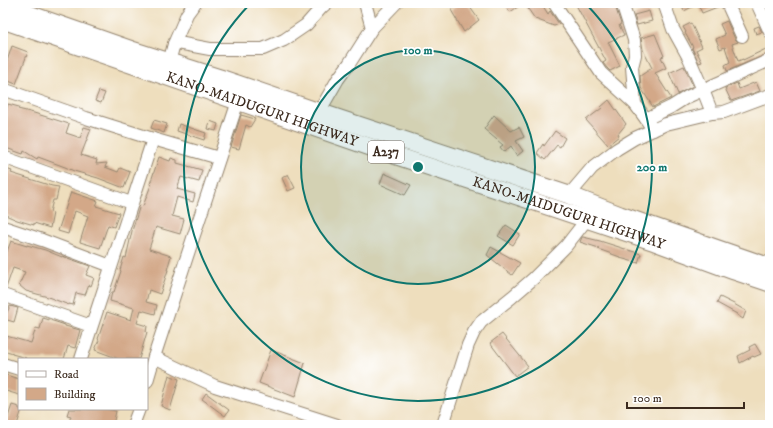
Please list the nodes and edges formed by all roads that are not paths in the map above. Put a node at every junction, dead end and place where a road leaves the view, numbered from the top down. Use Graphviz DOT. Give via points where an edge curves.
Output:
graph roads {
  1 [pos="194,3"];
  2 [pos="327,3"];
  3 [pos="365,3"];
  4 [pos="396,3"];
  5 [pos="554,3"];
  6 [pos="622,3"];
  7 [pos="664,3"];
  8 [pos="727,3"];
  9 [pos="757,3"];
  10 [pos="3,5"];
  11 [pos="3,20"];
  12 [pos="372,28"];
  13 [pos="770,32"];
  14 [pos="742,36"];
  15 [pos="174,44"];
  16 [pos="770,60"];
  17 [pos="169,62"];
  18 [pos="3,89"];
  19 [pos="703,90"];
  20 [pos="241,93"];
  21 [pos="770,95"];
  22 [pos="635,104"];
  23 [pos="318,112"];
  24 [pos="712,113"];
  25 [pos="646,119"];
  26 [pos="653,130"];
  27 [pos="153,139"];
  28 [pos="3,157"];
  29 [pos="219,158"];
  30 [pos="569,195"];
  31 [pos="131,203"];
  32 [pos="587,219"];
  33 [pos="3,227"];
  34 [pos="111,266"];
  35 [pos="770,267"];
  36 [pos="770,283"];
  37 [pos="3,294"];
  38 [pos="91,326"];
  39 [pos="154,357"];
  40 [pos="81,358"];
  41 [pos="3,364"];
  42 [pos="18,369"];
  43 [pos="148,378"];
  44 [pos="139,410"];
  45 [pos="133,425"];
  46 [pos="337,425"];
  47 [pos="443,425"];
  1 -- 15 [label="street"];
  2 -- 15 [label="street" via="306,25 284,40 263,49 210,50"];
  3 -- 12 [label="street"];
  4 -- 12 [label="street"];
  5 -- 22 [label="street" via="601,73"];
  6 -- 22 [label="street" via="634,40 635,55 632,67"];
  7 -- 19 [label="street" via="673,29"];
  8 -- 14 [label="street"];
  9 -- 13 [label="street"];
  10 -- 17 [label="highway, KANO-MAIDUGURI HIGHWAY / A237"];
  11 -- 20 [label="highway, KANO-MAIDUGURI HIGHWAY / A237"];
  12 -- 23 [label="street"];
  15 -- 17 [label="street"];
  16 -- 19 [label="street"];
  17 -- 20 [label="highway, KANO-MAIDUGURI HIGHWAY / A237"];
  18 -- 27 [label="street"];
  19 -- 24 [label="street"];
  19 -- 25 [label="street"];
  20 -- 23 [label="highway, KANO-MAIDUGURI HIGHWAY / A237"];
  20 -- 29 [label="street"];
  20 -- 32 [label="highway, KANO-MAIDUGURI HIGHWAY / A237" via="379,150"];
  21 -- 24 [label="street" via="724,112"];
  22 -- 25 [label="street"];
  23 -- 30 [label="highway, KANO-MAIDUGURI HIGHWAY / A237"];
  24 -- 26 [label="street" via="666,124"];
  25 -- 26 [label="street"];
  26 -- 30 [label="street" via="617,149 592,168"];
  27 -- 29 [label="street"];
  27 -- 31 [label="street"];
  28 -- 31 [label="street"];
  29 -- 39 [label="street"];
  30 -- 35 [label="highway, KANO-MAIDUGURI HIGHWAY / A237"];
  31 -- 34 [label="street"];
  32 -- 36 [label="highway, KANO-MAIDUGURI HIGHWAY / A237"];
  32 -- 47 [label="street" via="566,246 544,268 478,325 468,345"];
  33 -- 34 [label="street"];
  34 -- 38 [label="street"];
  37 -- 38 [label="street"];
  38 -- 40 [label="street"];
  39 -- 43 [label="street"];
  39 -- 46 [label="street" via="215,386"];
  41 -- 42 [label="street"];
  44 -- 45 [label="street"];
}
